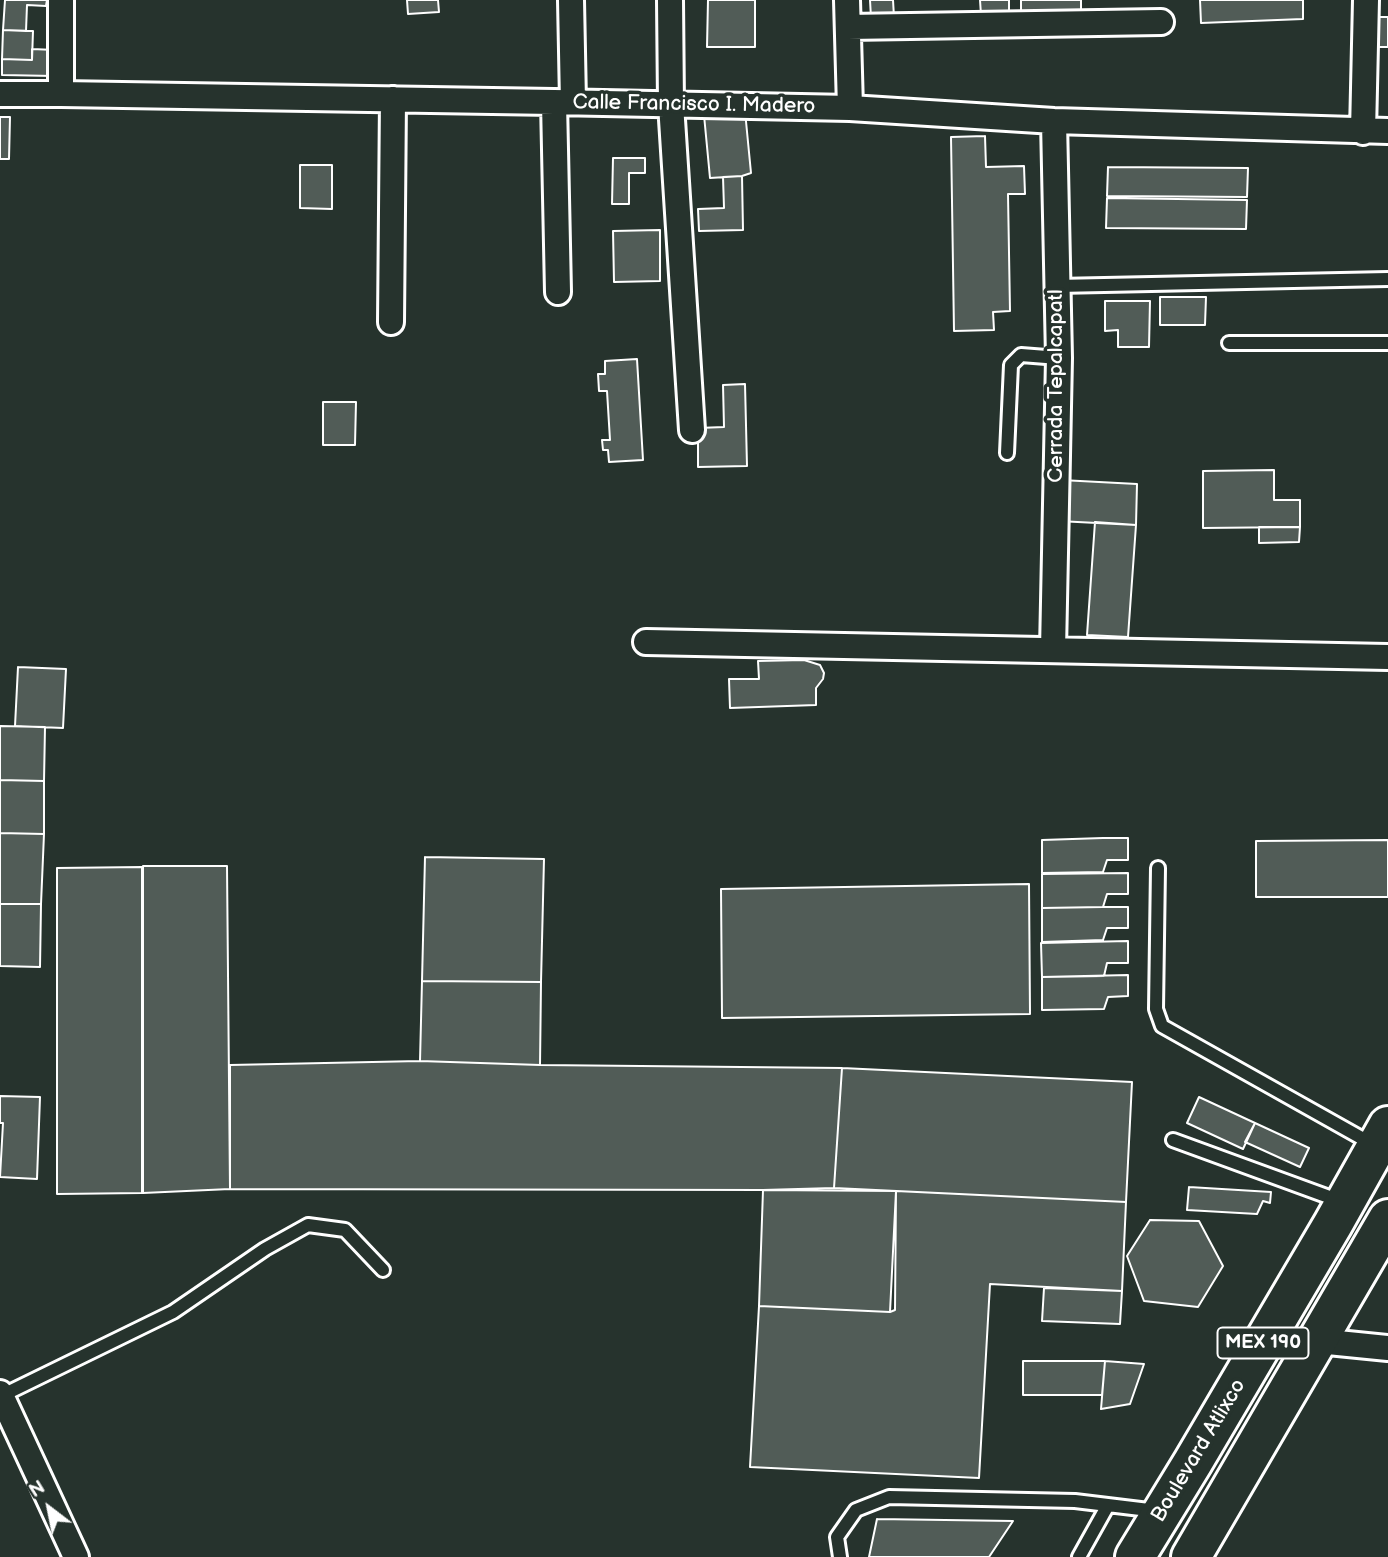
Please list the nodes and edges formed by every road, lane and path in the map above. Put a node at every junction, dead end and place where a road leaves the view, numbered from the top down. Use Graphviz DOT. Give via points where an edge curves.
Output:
graph roads {
  1 [pos="61,0"];
  2 [pos="571,0"];
  3 [pos="670,0"];
  4 [pos="847,0"];
  5 [pos="1366,0"];
  6 [pos="1161,22"];
  7 [pos="848,27"];
  8 [pos="0,94"];
  9 [pos="61,94"];
  10 [pos="393,99"];
  11 [pos="564,102"];
  12 [pos="671,104"];
  13 [pos="850,108"];
  14 [pos="1054,121"];
  15 [pos="1376,131"];
  16 [pos="1388,279"];
  17 [pos="1057,286"];
  18 [pos="558,292"];
  19 [pos="391,322"];
  20 [pos="1229,343"];
  21 [pos="1388,344"];
  22 [pos="1059,358"];
  23 [pos="692,430"];
  24 [pos="1007,453"];
  25 [pos="646,642"];
  26 [pos="1053,650"];
  27 [pos="1388,657"];
  28 [pos="1158,868"];
  29 [pos="1382,1136"];
  30 [pos="1173,1140"];
  31 [pos="1345,1203"];
  32 [pos="1388,1219"];
  33 [pos="383,1270"];
  34 [pos="1318,1341"];
  35 [pos="1388,1348"];
  36 [pos="1,1394"];
  37 [pos="1193,1462"];
  38 [pos="1235,1484"];
  39 [pos="1108,1505"];
  40 [pos="1162,1512"];
  41 [pos="76,1557"];
  42 [pos="840,1557"];
  43 [pos="1080,1557"];
  44 [pos="1135,1557"];
  45 [pos="1191,1557"];
  1 -- 9 [label="street"];
  2 -- 11 [label="street"];
  3 -- 12 [label="street"];
  4 -- 7 [label="street"];
  5 -- 15 [label="street"];
  6 -- 7 [label="street"];
  7 -- 13 [label="street"];
  8 -- 9 [label="street, Calle Francisco I. Madero"];
  9 -- 10 [label="street, Calle Francisco I. Madero"];
  10 -- 11 [label="street, Calle Francisco I. Madero"];
  10 -- 19 [label="street"];
  11 -- 12 [label="street, Calle Francisco I. Madero"];
  11 -- 18 [label="street"];
  12 -- 13 [label="street, Calle Francisco I. Madero"];
  12 -- 23 [label="street"];
  13 -- 14 [label="street, Calle Francisco I. Madero"];
  14 -- 15 [label="street, Calle Francisco I. Madero"];
  14 -- 17 [label="street, Cerrada Tepalcapatl"];
  16 -- 17 [label="lane"];
  17 -- 22 [label="street, Cerrada Tepalcapatl"];
  20 -- 21 [label="lane"];
  22 -- 24 [label="lane" via="1021,355 1011,365"];
  22 -- 26 [label="street, Cerrada Tepalcapatl"];
  25 -- 26 [label="street"];
  26 -- 27 [label="street"];
  28 -- 29 [label="lane" via="1156,1009 1162,1026"];
  29 -- 31 [label="main road, Boulevard Atlixco / MEX 190"];
  30 -- 31 [label="lane"];
  31 -- 37 [label="main road, Boulevard Atlixco / MEX 190"];
  32 -- 34 [label="main road, MEX 190"];
  33 -- 36 [label="lane" via="345,1230 308,1225 173,1312"];
  34 -- 35 [label="street"];
  34 -- 38 [label="main road, MEX 190"];
  36 -- 41 [label="street"];
  37 -- 38 [label="main road"];
  37 -- 40 [label="main road, Boulevard Atlixco / MEX 190"];
  38 -- 45 [label="main road, MEX 190"];
  39 -- 40 [label="lane"];
  39 -- 42 [label="lane" via="889,1497 856,1510 837,1537"];
  39 -- 43 [label="lane"];
  40 -- 44 [label="main road, Boulevard Atlixco / MEX 190"];
}
